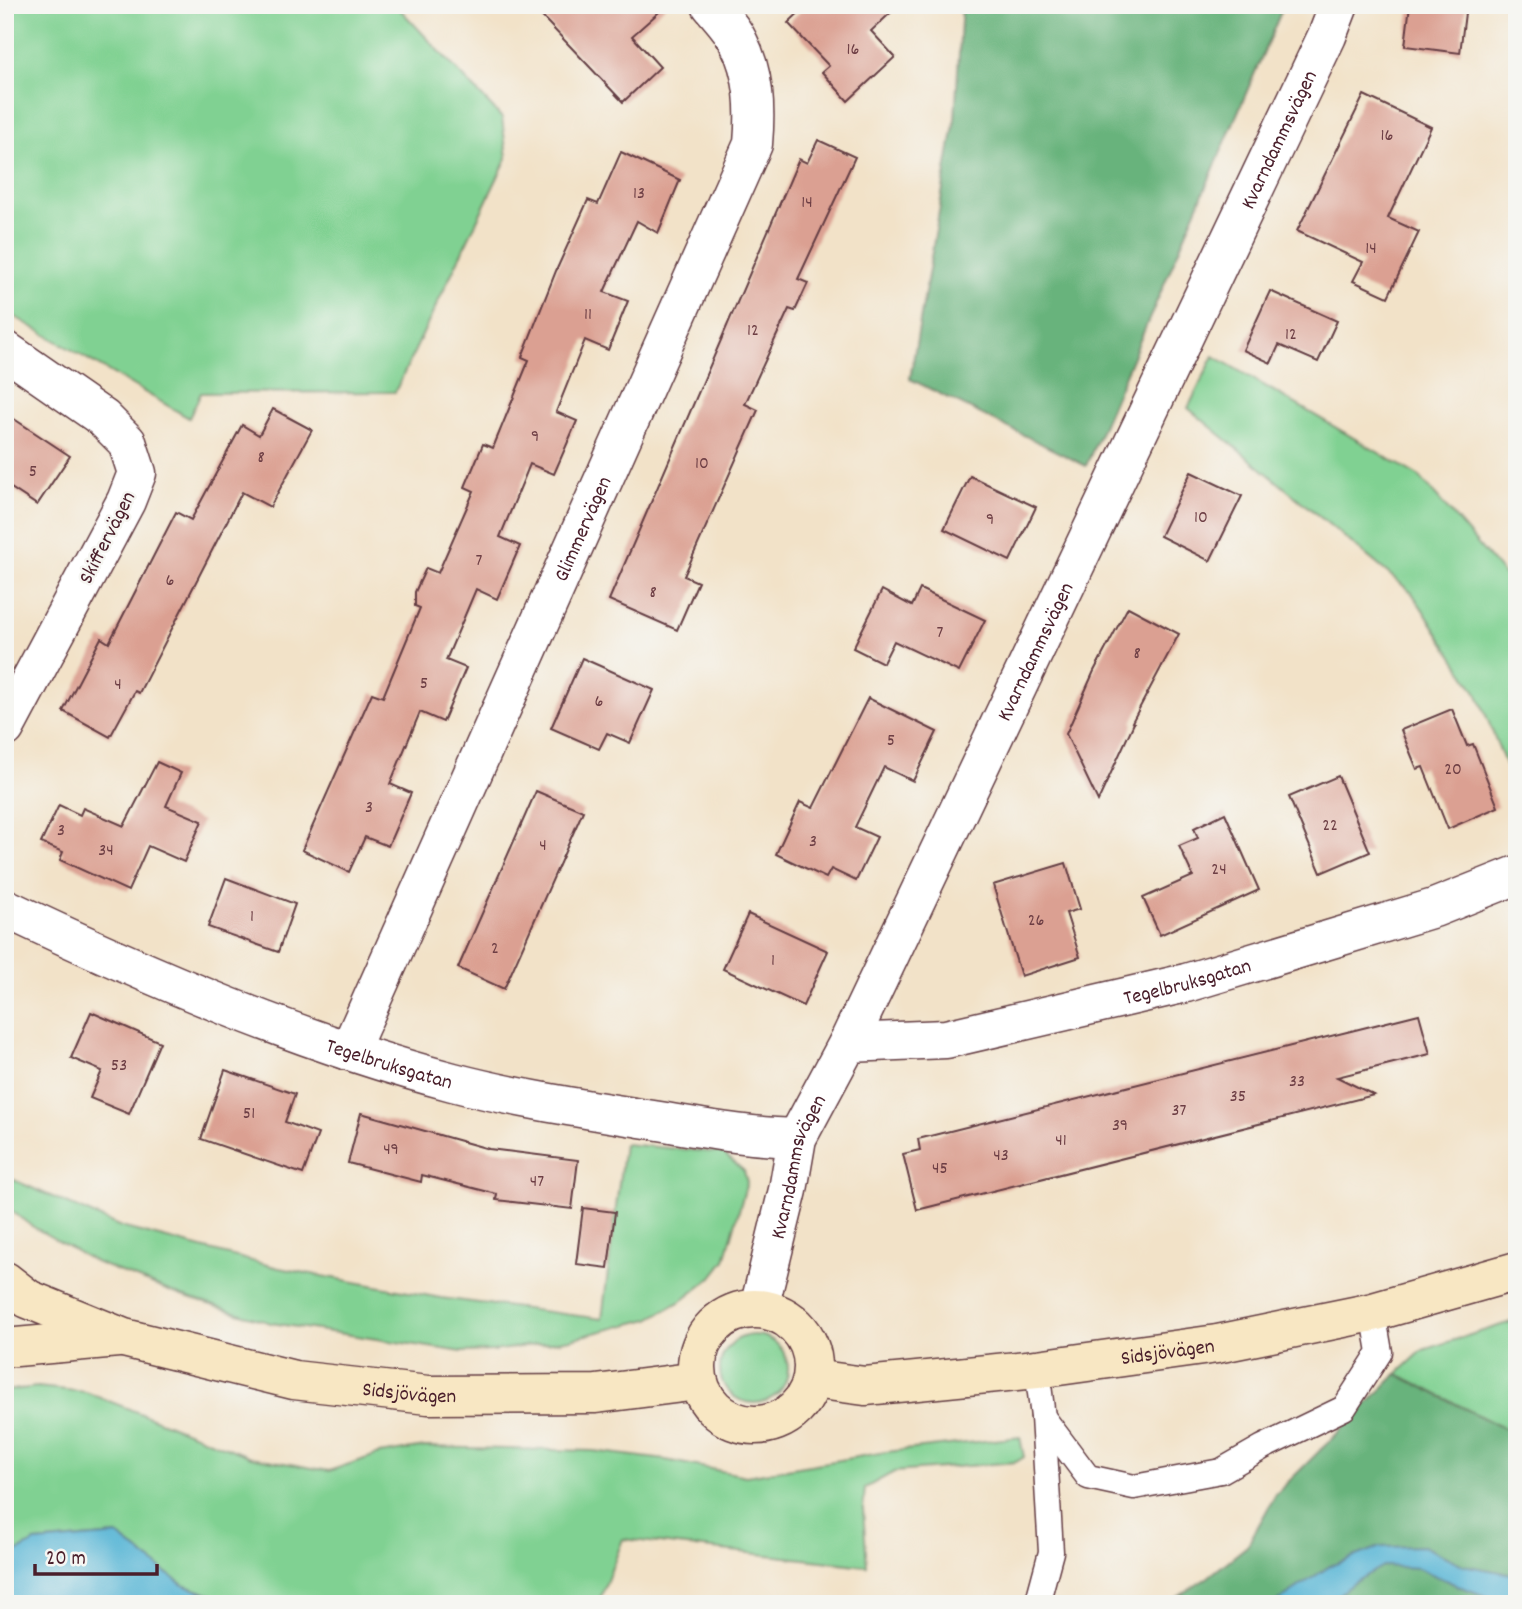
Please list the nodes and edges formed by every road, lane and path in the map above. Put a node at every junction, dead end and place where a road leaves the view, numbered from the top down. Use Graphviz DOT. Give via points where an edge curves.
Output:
graph roads {
  1 [pos="711,5"];
  2 [pos="1339,5"];
  3 [pos="5,350"];
  4 [pos="5,728"];
  5 [pos="1517,876"];
  6 [pos="5,908"];
  7 [pos="848,1043"];
  8 [pos="349,1051"];
  9 [pos="797,1138"];
  10 [pos="1517,1271"];
  11 [pos="5,1281"];
  12 [pos="759,1308"];
  13 [pos="1373,1312"];
  14 [pos="124,1338"];
  15 [pos="5,1348"];
  16 [pos="1037,1369"];
  17 [pos="813,1379"];
  18 [pos="698,1381"];
  19 [pos="1043,1417"];
  20 [pos="1037,1604"];
  1 -- 8 [label="street, Glimmervägen" via="738,39 751,76 756,111 753,144"];
  2 -- 7 [label="street, Kvarndammsvägen"];
  3 -- 4 [label="street, Skiffervägen" via="103,418 127,442 137,473"];
  5 -- 7 [label="street, Tegelbruksgatan" via="1433,908 1186,983 946,1040"];
  6 -- 8 [label="street, Tegelbruksgatan" via="172,984"];
  7 -- 9 [label="street, Kvarndammsvägen"];
  8 -- 9 [label="street, Tegelbruksgatan" via="454,1082 569,1106 763,1137"];
  9 -- 12 [label="street, Kvarndammsvägen"];
  10 -- 13 [label="main road, Sidsjövägen"];
  11 -- 14 [label="main road, Sidsjövägen" via="28,1299"];
  12 -- 17 [label="main road" via="780,1314 804,1334 813,1354"];
  12 -- 18 [label="main road" via="732,1313 714,1325 701,1344"];
  13 -- 16 [label="main road, Sidsjövägen" via="1217,1344"];
  13 -- 19 [label="lane" via="1380,1352 1344,1408 1221,1471 1134,1487 1088,1477"];
  14 -- 15 [label="main road, Sidsjövägen"];
  14 -- 18 [label="main road, Sidsjövägen" via="294,1380 428,1395 596,1394"];
  16 -- 17 [label="main road, Sidsjövägen" via="865,1386"];
  16 -- 19 [label="lane"];
  17 -- 18 [label="main road" via="794,1411 762,1426 738,1423 718,1413"];
  19 -- 20 [label="lane" via="1051,1552"];
}
